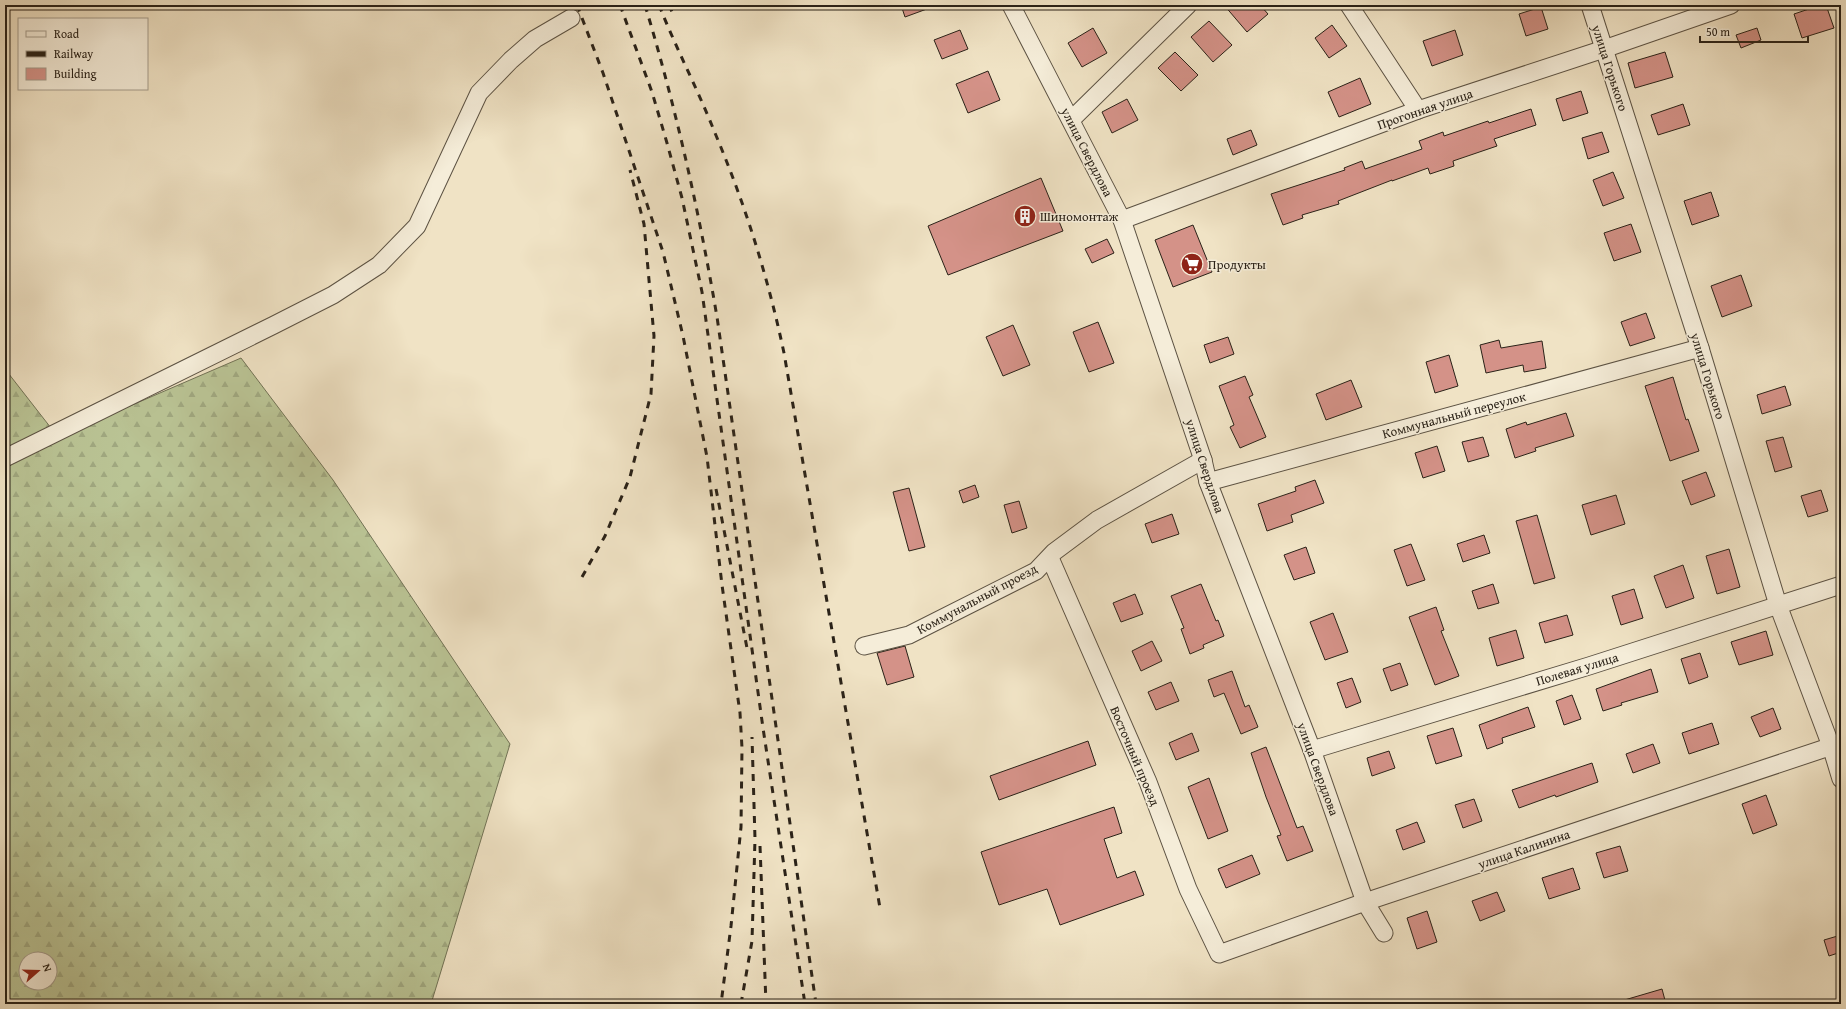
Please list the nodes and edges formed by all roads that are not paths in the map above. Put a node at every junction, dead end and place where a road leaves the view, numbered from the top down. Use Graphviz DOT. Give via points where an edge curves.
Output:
graph roads {
  1 [pos="1011,5"];
  2 [pos="1188,5"];
  3 [pos="1349,5"];
  4 [pos="1590,5"];
  5 [pos="1731,5"];
  6 [pos="571,18"];
  7 [pos="1604,49"];
  8 [pos="1418,110"];
  9 [pos="1071,120"];
  10 [pos="1122,220"];
  11 [pos="1700,348"];
  12 [pos="5,458"];
  13 [pos="1203,460"];
  14 [pos="1208,482"];
  15 [pos="1050,558"];
  16 [pos="1841,585"];
  17 [pos="1778,606"];
  18 [pos="864,646"];
  19 [pos="1836,744"];
  20 [pos="1312,750"];
  21 [pos="1841,779"];
  22 [pos="1366,902"];
  23 [pos="1384,933"];
  24 [pos="1218,954"];
  1 -- 9 [label="street, улица Свердлова"];
  2 -- 9 [label="street"];
  3 -- 8 [label="street"];
  4 -- 7 [label="street, улица Горького"];
  5 -- 7 [label="street, Прогонная улица"];
  6 -- 12 [label="street" via="535,39 479,92 417,226 379,265 333,295"];
  7 -- 8 [label="street, Прогонная улица"];
  7 -- 11 [label="street, улица Горького"];
  8 -- 10 [label="street, Прогонная улица"];
  9 -- 10 [label="street, улица Свердлова"];
  10 -- 13 [label="street, улица Свердлова"];
  11 -- 14 [label="street, Коммунальный переулок"];
  11 -- 17 [label="street, улица Горького"];
  13 -- 14 [label="street, улица Свердлова"];
  13 -- 15 [label="street, Коммунальный проезд" via="1097,520 1054,552"];
  14 -- 20 [label="street, улица Свердлова"];
  15 -- 18 [label="street, Коммунальный проезд" via="1036,571 908,635"];
  15 -- 24 [label="street, Восточный проезд" via="1148,782 1188,889"];
  16 -- 17 [label="street, Полевая улица"];
  17 -- 19 [label="street, улица Горького"];
  17 -- 20 [label="street, Полевая улица"];
  19 -- 21 [label="street, улица Горького"];
  19 -- 22 [label="street, улица Калинина"];
  20 -- 22 [label="street, улица Свердлова"];
  22 -- 23 [label="street, улица Свердлова"];
  22 -- 24 [label="street, улица Калинина"];
}
